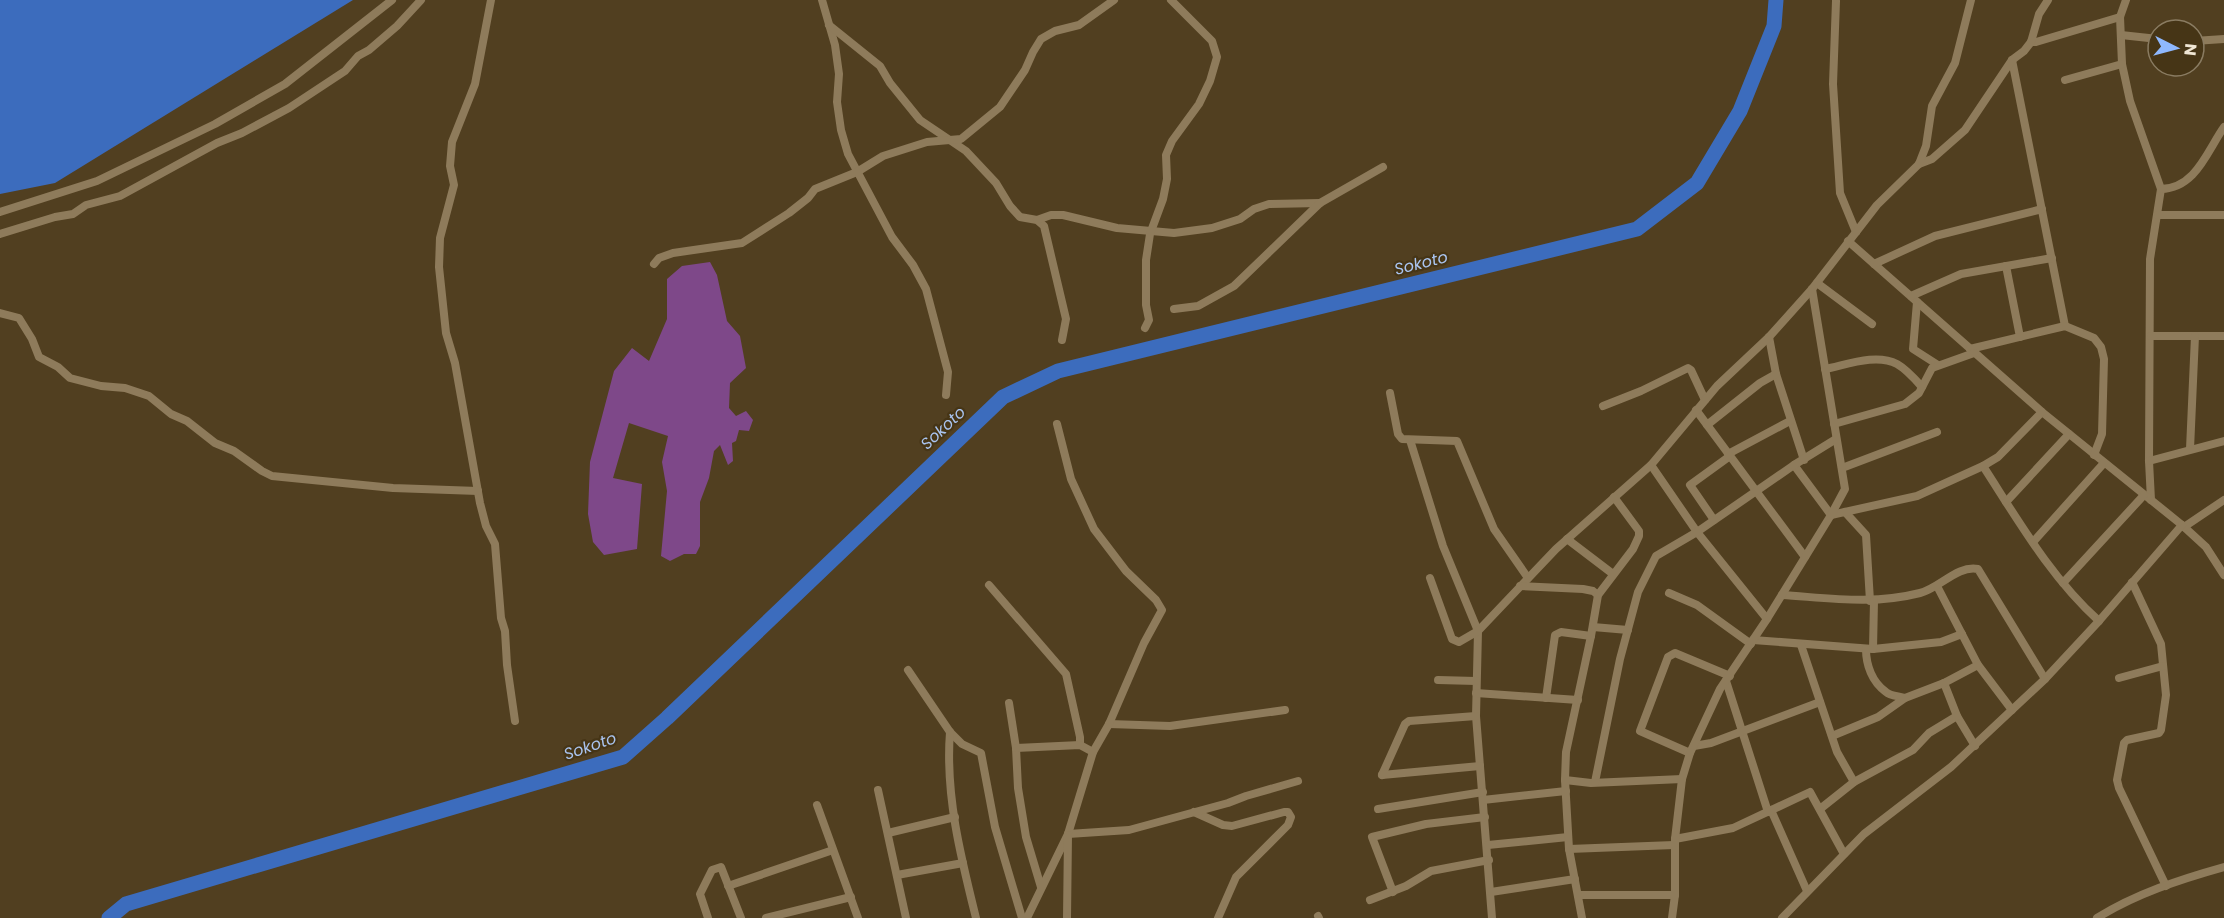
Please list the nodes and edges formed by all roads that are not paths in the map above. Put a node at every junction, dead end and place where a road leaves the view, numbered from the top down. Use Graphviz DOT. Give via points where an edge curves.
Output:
graph roads {
  1 [pos="392,0"];
  2 [pos="421,0"];
  3 [pos="490,0"];
  4 [pos="822,0"];
  5 [pos="1114,0"];
  6 [pos="1171,0"];
  7 [pos="1971,0"];
  8 [pos="2048,0"];
  9 [pos="2126,0"];
  10 [pos="1836,1"];
  11 [pos="2120,17"];
  12 [pos="829,25"];
  13 [pos="2121,35"];
  14 [pos="2146,38"];
  15 [pos="2224,39"];
  16 [pos="2206,40"];
  17 [pos="2031,42"];
  18 [pos="2012,60"];
  19 [pos="2122,64"];
  20 [pos="2065,80"];
  21 [pos="2224,127"];
  22 [pos="953,140"];
  23 [pos="1919,164"];
  24 [pos="1383,167"];
  25 [pos="857,172"];
  26 [pos="2161,189"];
  27 [pos="1320,202"];
  28 [pos="2042,209"];
  29 [pos="0,212"];
  30 [pos="2158,215"];
  31 [pos="2224,215"];
  32 [pos="1037,220"];
  33 [pos="1151,230"];
  34 [pos="1856,232"];
  35 [pos="0,234"];
  36 [pos="1848,241"];
  37 [pos="2052,258"];
  38 [pos="654,264"];
  39 [pos="1874,264"];
  40 [pos="2006,266"];
  41 [pos="1814,286"];
  42 [pos="1914,299"];
  43 [pos="1174,309"];
  44 [pos="0,313"];
  45 [pos="1872,324"];
  46 [pos="2065,326"];
  47 [pos="1145,328"];
  48 [pos="2151,336"];
  49 [pos="2195,336"];
  50 [pos="2224,336"];
  51 [pos="1769,337"];
  52 [pos="2020,337"];
  53 [pos="1062,340"];
  54 [pos="1972,351"];
  55 [pos="1938,365"];
  56 [pos="1825,369"];
  57 [pos="1776,374"];
  58 [pos="1922,387"];
  59 [pos="1390,393"];
  60 [pos="946,396"];
  61 [pos="1705,400"];
  62 [pos="1604,406"];
  63 [pos="1696,410"];
  64 [pos="2042,412"];
  65 [pos="1790,420"];
  66 [pos="1057,424"];
  67 [pos="1834,424"];
  68 [pos="1707,425"];
  69 [pos="1937,432"];
  70 [pos="2069,434"];
  71 [pos="1836,439"];
  72 [pos="1410,440"];
  73 [pos="2224,441"];
  74 [pos="2190,449"];
  75 [pos="2094,454"];
  76 [pos="1729,455"];
  77 [pos="1804,460"];
  78 [pos="2149,461"];
  79 [pos="2104,463"];
  80 [pos="1651,465"];
  81 [pos="1794,465"];
  82 [pos="1983,466"];
  83 [pos="1842,468"];
  84 [pos="478,491"];
  85 [pos="1755,492"];
  86 [pos="2147,497"];
  87 [pos="1614,498"];
  88 [pos="2224,500"];
  89 [pos="2006,502"];
  90 [pos="1845,512"];
  91 [pos="1832,515"];
  92 [pos="1714,520"];
  93 [pos="2183,526"];
  94 [pos="1697,532"];
  95 [pos="1568,539"];
  96 [pos="2033,542"];
  97 [pos="1805,557"];
  98 [pos="1613,574"];
  99 [pos="2224,575"];
  100 [pos="1430,578"];
  101 [pos="1528,579"];
  102 [pos="2132,582"];
  103 [pos="2063,583"];
  104 [pos="990,585"];
  105 [pos="1520,586"];
  106 [pos="1937,586"];
  107 [pos="1669,593"];
  108 [pos="1598,595"];
  109 [pos="1782,595"];
  110 [pos="1872,601"];
  111 [pos="1767,620"];
  112 [pos="2099,621"];
  113 [pos="1628,630"];
  114 [pos="1478,631"];
  115 [pos="1592,631"];
  116 [pos="1962,634"];
  117 [pos="1752,642"];
  118 [pos="1801,645"];
  119 [pos="1869,649"];
  120 [pos="1978,665"];
  121 [pos="2163,666"];
  122 [pos="908,670"];
  123 [pos="2119,678"];
  124 [pos="1728,679"];
  125 [pos="1438,680"];
  126 [pos="2045,680"];
  127 [pos="1476,681"];
  128 [pos="1944,683"];
  129 [pos="1476,693"];
  130 [pos="1546,698"];
  131 [pos="1905,698"];
  132 [pos="1578,700"];
  133 [pos="1820,702"];
  134 [pos="1009,703"];
  135 [pos="1285,710"];
  136 [pos="2012,710"];
  137 [pos="1476,716"];
  138 [pos="1958,716"];
  139 [pos="515,721"];
  140 [pos="1109,724"];
  141 [pos="950,732"];
  142 [pos="1742,732"];
  143 [pos="1832,736"];
  144 [pos="1080,745"];
  145 [pos="1975,746"];
  146 [pos="1016,748"];
  147 [pos="1692,749"];
  148 [pos="1093,752"];
  149 [pos="1480,766"];
  150 [pos="1682,779"];
  151 [pos="1565,780"];
  152 [pos="1298,781"];
  153 [pos="1595,782"];
  154 [pos="1854,782"];
  155 [pos="878,790"];
  156 [pos="1566,791"];
  157 [pos="1483,796"];
  158 [pos="817,805"];
  159 [pos="1378,809"];
  160 [pos="1820,809"];
  161 [pos="1769,811"];
  162 [pos="1194,812"];
  163 [pos="955,817"];
  164 [pos="1485,817"];
  165 [pos="888,833"];
  166 [pos="1068,834"];
  167 [pos="1569,837"];
  168 [pos="1674,842"];
  169 [pos="1488,845"];
  170 [pos="1569,849"];
  171 [pos="833,850"];
  172 [pos="1844,854"];
  173 [pos="1489,860"];
  174 [pos="963,863"];
  175 [pos="2224,867"];
  176 [pos="897,874"];
  177 [pos="1575,879"];
  178 [pos="728,886"];
  179 [pos="2166,886"];
  180 [pos="1041,887"];
  181 [pos="1807,891"];
  182 [pos="1393,892"];
  183 [pos="1491,892"];
  184 [pos="1578,895"];
  185 [pos="1675,895"];
  186 [pos="851,897"];
  187 [pos="1370,900"];
  188 [pos="708,918"];
  189 [pos="741,918"];
  190 [pos="766,918"];
  191 [pos="858,918"];
  192 [pos="906,918"];
  193 [pos="976,918"];
  194 [pos="1022,918"];
  195 [pos="1027,918"];
  196 [pos="1067,918"];
  197 [pos="1218,918"];
  198 [pos="1492,918"];
  199 [pos="1582,918"];
  200 [pos="1672,918"];
  201 [pos="1782,918"];
  202 [pos="2097,918"];
  1 -- 29 [label="street" via="285,84 215,124 97,181"];
  2 -- 35 [label="street" via="345,71 282,112 120,196"];
  3 -- 84 [label="street" via="475,84 452,142 450,166 454,185 440,238 439,267 446,333"];
  4 -- 12 [label="street"];
  5 -- 22 [label="street" via="1079,25 1041,39 1000,107 961,139"];
  6 -- 33 [label="street" via="1212,41 1217,57 1199,104 1166,155 1167,179"];
  7 -- 23 [label="street" via="1955,63 1932,106"];
  8 -- 17 [label="street" via="2039,14"];
  9 -- 11 [label="street"];
  10 -- 34 [label="street" via="1833,84 1840,194"];
  11 -- 13 [label="street"];
  11 -- 17 [label="street"];
  12 -- 22 [label="street" via="880,66 920,120"];
  12 -- 25 [label="street" via="839,74 841,130"];
  13 -- 14 [label="street"];
  13 -- 19 [label="street"];
  15 -- 16 [label="street"];
  17 -- 18 [label="street"];
  18 -- 23 [label="street" via="1965,130 1932,159"];
  18 -- 28 [label="street"];
  19 -- 20 [label="street"];
  19 -- 26 [label="street" via="2130,101"];
  21 -- 26 [label="street" via="2193,175 2174,187"];
  22 -- 25 [label="street" via="910,146"];
  22 -- 32 [label="street" via="996,183 1020,217"];
  23 -- 34 [label="street"];
  24 -- 27 [label="street"];
  25 -- 38 [label="street" via="815,189 789,213 742,243 673,253"];
  25 -- 60 [label="street" via="926,289 948,372"];
  26 -- 30 [label="street"];
  27 -- 33 [label="street" via="1269,204 1212,228 1174,233"];
  27 -- 43 [label="street" via="1234,286 1198,306"];
  28 -- 37 [label="street"];
  28 -- 39 [label="street" via="1935,236"];
  30 -- 31 [label="street"];
  30 -- 48 [label="street" via="2151,256"];
  32 -- 33 [label="street" via="1063,215 1117,228"];
  32 -- 53 [label="street" via="1044,226 1066,319"];
  33 -- 47 [label="street" via="1146,281 1149,320"];
  34 -- 36 [label="street"];
  36 -- 39 [label="street"];
  36 -- 41 [label="street"];
  37 -- 40 [label="street"];
  37 -- 46 [label="street"];
  39 -- 42 [label="street"];
  40 -- 42 [label="street" via="1961,274"];
  40 -- 52 [label="street"];
  41 -- 45 [label="street"];
  41 -- 51 [label="street"];
  41 -- 56 [label="street"];
  42 -- 54 [label="street"];
  42 -- 55 [label="street" via="1913,349"];
  44 -- 84 [label="street" via="19,318 39,357 70,378 149,396 215,443 272,476 393,488"];
  46 -- 52 [label="street"];
  46 -- 75 [label="street" via="2094,338 2104,359 2102,434"];
  48 -- 49 [label="street"];
  48 -- 78 [label="street"];
  49 -- 50 [label="street"];
  49 -- 74 [label="street"];
  51 -- 57 [label="street"];
  51 -- 61 [label="street"];
  52 -- 54 [label="street"];
  54 -- 55 [label="street"];
  54 -- 64 [label="street"];
  55 -- 58 [label="street" via="1932,368"];
  56 -- 58 [label="street" via="1871,360 1892,362"];
  56 -- 67 [label="street"];
  57 -- 65 [label="street"];
  57 -- 68 [label="street"];
  58 -- 67 [label="street" via="1905,404"];
  59 -- 72 [label="street" via="1398,434"];
  61 -- 62 [label="street" via="1688,368"];
  61 -- 63 [label="street"];
  63 -- 68 [label="street"];
  63 -- 80 [label="street"];
  64 -- 70 [label="street"];
  64 -- 82 [label="street" via="1998,457"];
  65 -- 76 [label="street"];
  65 -- 77 [label="street"];
  66 -- 140 [label="street" via="1071,479 1094,530 1162,610"];
  67 -- 71 [label="street"];
  68 -- 76 [label="street"];
  69 -- 83 [label="street"];
  70 -- 75 [label="street"];
  70 -- 89 [label="street"];
  71 -- 77 [label="street"];
  71 -- 83 [label="street"];
  72 -- 101 [label="street" via="1457,441 1494,529"];
  72 -- 114 [label="street" via="1443,546"];
  73 -- 74 [label="street"];
  74 -- 78 [label="street"];
  75 -- 79 [label="street"];
  76 -- 85 [label="street"];
  76 -- 92 [label="street" via="1690,484"];
  77 -- 81 [label="street"];
  78 -- 86 [label="street"];
  79 -- 86 [label="street"];
  79 -- 96 [label="street"];
  80 -- 87 [label="street"];
  80 -- 94 [label="street"];
  81 -- 85 [label="street"];
  81 -- 91 [label="street"];
  82 -- 89 [label="street"];
  82 -- 90 [label="street" via="1917,496"];
  83 -- 91 [label="street" via="1845,489"];
  84 -- 139 [label="street" via="486,526 495,544"];
  85 -- 92 [label="street"];
  85 -- 97 [label="street"];
  86 -- 93 [label="street"];
  86 -- 103 [label="street"];
  87 -- 95 [label="street"];
  87 -- 98 [label="street" via="1640,533"];
  88 -- 93 [label="street"];
  89 -- 96 [label="street"];
  90 -- 91 [label="street"];
  90 -- 110 [label="street" via="1866,535"];
  91 -- 97 [label="street"];
  92 -- 94 [label="street"];
  93 -- 99 [label="street" via="2206,548"];
  93 -- 102 [label="street"];
  94 -- 111 [label="street"];
  94 -- 113 [label="street" via="1656,556 1638,592"];
  95 -- 98 [label="street"];
  95 -- 101 [label="street"];
  96 -- 103 [label="street"];
  97 -- 109 [label="street"];
  98 -- 108 [label="street"];
  100 -- 114 [label="street" via="1452,639 1459,642"];
  101 -- 105 [label="street"];
  102 -- 112 [label="street"];
  102 -- 121 [label="street" via="2161,644"];
  103 -- 112 [label="street"];
  104 -- 144 [label="street" via="1066,674"];
  105 -- 108 [label="street" via="1583,589"];
  105 -- 114 [label="street"];
  106 -- 110 [label="street"];
  106 -- 116 [label="street"];
  106 -- 126 [label="street" via="1962,570 1978,569"];
  107 -- 117 [label="street" via="1697,605"];
  108 -- 115 [label="street"];
  109 -- 110 [label="street"];
  109 -- 111 [label="street"];
  110 -- 119 [label="street"];
  111 -- 117 [label="street"];
  112 -- 126 [label="street"];
  113 -- 115 [label="street"];
  113 -- 153 [label="street"];
  114 -- 127 [label="street"];
  115 -- 130 [label="street" via="1555,635"];
  115 -- 132 [label="street"];
  116 -- 119 [label="street" via="1941,642"];
  116 -- 120 [label="street"];
  117 -- 118 [label="street"];
  117 -- 124 [label="street"];
  118 -- 119 [label="street"];
  118 -- 133 [label="street"];
  119 -- 131 [label="street" via="1868,668 1886,692"];
  120 -- 128 [label="street"];
  120 -- 136 [label="street"];
  121 -- 123 [label="street"];
  121 -- 179 [label="street" via="2166,695 2161,730 2125,741 2117,780"];
  122 -- 141 [label="street"];
  124 -- 142 [label="street"];
  124 -- 147 [label="street"];
  124 -- 147 [label="street" via="1675,653 1668,657 1640,731"];
  125 -- 127 [label="street"];
  126 -- 136 [label="street"];
  127 -- 129 [label="street"];
  128 -- 131 [label="street"];
  128 -- 138 [label="street"];
  129 -- 130 [label="street"];
  129 -- 137 [label="street"];
  130 -- 132 [label="street"];
  131 -- 143 [label="street" via="1878,717"];
  132 -- 151 [label="street" via="1566,752"];
  133 -- 142 [label="street"];
  133 -- 143 [label="street"];
  134 -- 146 [label="street"];
  135 -- 140 [label="street" via="1170,726"];
  136 -- 145 [label="street"];
  137 -- 149 [label="street"];
  137 -- 149 [label="street" via="1409,721 1382,776"];
  138 -- 145 [label="street"];
  138 -- 154 [label="street" via="1929,733 1912,750"];
  140 -- 148 [label="street"];
  141 -- 163 [label="street" via="948,773"];
  141 -- 194 [label="street" via="962,744 981,753 996,827"];
  142 -- 147 [label="street"];
  142 -- 161 [label="street"];
  143 -- 154 [label="street"];
  144 -- 146 [label="street"];
  144 -- 148 [label="street"];
  145 -- 172 [label="street"];
  146 -- 180 [label="street" via="1026,837"];
  147 -- 150 [label="street"];
  148 -- 166 [label="street"];
  149 -- 157 [label="street"];
  150 -- 153 [label="street"];
  150 -- 168 [label="street"];
  151 -- 153 [label="street"];
  151 -- 156 [label="street"];
  152 -- 162 [label="street"];
  154 -- 160 [label="street"];
  155 -- 165 [label="street"];
  156 -- 157 [label="street"];
  156 -- 167 [label="street"];
  157 -- 159 [label="street"];
  157 -- 164 [label="street"];
  158 -- 171 [label="street"];
  160 -- 161 [label="street" via="1810,792"];
  160 -- 172 [label="street"];
  161 -- 168 [label="street" via="1733,828"];
  161 -- 181 [label="street"];
  162 -- 166 [label="street" via="1129,830"];
  162 -- 197 [label="street" via="1227,826 1284,812 1291,817 1288,825 1236,878"];
  163 -- 165 [label="street"];
  163 -- 174 [label="street"];
  164 -- 169 [label="street"];
  164 -- 182 [label="street" via="1436,822 1372,837"];
  165 -- 176 [label="street"];
  166 -- 180 [label="street"];
  166 -- 196 [label="street"];
  167 -- 169 [label="street"];
  167 -- 170 [label="street"];
  168 -- 170 [label="street"];
  168 -- 185 [label="street"];
  169 -- 173 [label="street"];
  170 -- 177 [label="street"];
  171 -- 178 [label="street"];
  171 -- 186 [label="street"];
  172 -- 181 [label="street"];
  173 -- 182 [label="street" via="1431,871"];
  173 -- 183 [label="street"];
  174 -- 176 [label="street"];
  174 -- 193 [label="street"];
  175 -- 179 [label="street"];
  176 -- 192 [label="street"];
  177 -- 183 [label="street"];
  177 -- 184 [label="street"];
  178 -- 188 [label="street" via="721,867 712,870 700,894"];
  178 -- 189 [label="street"];
  179 -- 202 [label="street"];
  180 -- 195 [label="street"];
  181 -- 201 [label="street"];
  182 -- 187 [label="street"];
  183 -- 198 [label="street"];
  184 -- 185 [label="street"];
  184 -- 199 [label="street"];
  185 -- 200 [label="street"];
  186 -- 190 [label="street"];
  186 -- 191 [label="street"];
}
